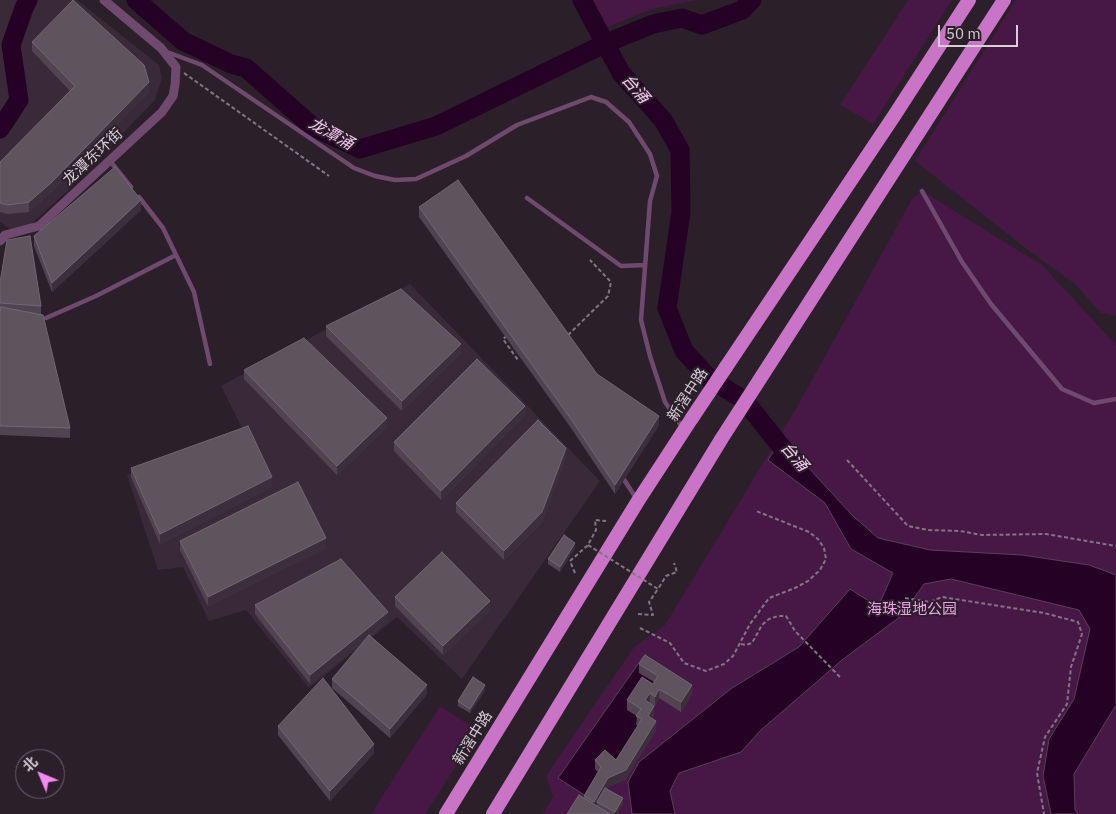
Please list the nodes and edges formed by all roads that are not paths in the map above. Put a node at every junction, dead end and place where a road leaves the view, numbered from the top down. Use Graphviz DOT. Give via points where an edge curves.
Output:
graph roads {
  1 [pos="104,0"];
  2 [pos="969,0"];
  3 [pos="1004,0"];
  4 [pos="164,52"];
  5 [pos="110,161"];
  6 [pos="922,190"];
  7 [pos="527,198"];
  8 [pos="0,241"];
  9 [pos="176,255"];
  10 [pos="645,265"];
  11 [pos="46,318"];
  12 [pos="210,364"];
  13 [pos="1116,400"];
  14 [pos="684,430"];
  15 [pos="618,469"];
  16 [pos="638,501"];
  17 [pos="446,814"];
  18 [pos="492,814"];
  1 -- 4 [label="street"];
  2 -- 14 [label="highway, 新滘中路, bridge"];
  3 -- 18 [label="highway" via="722,438"];
  4 -- 5 [label="street, 龙潭东环街" via="176,67 173,96 162,112"];
  4 -- 10 [label="lane" via="202,65 354,168 395,180 416,179 466,156 517,125 592,97 606,102 629,122 650,154 657,176 650,201"];
  5 -- 8 [label="street, 龙潭东环街" via="39,226 5,235"];
  5 -- 9 [label="lane" via="163,228"];
  6 -- 13 [label="lane" via="962,262 991,304 1062,389 1094,403"];
  7 -- 10 [label="lane" via="621,266"];
  9 -- 11 [label="lane"];
  9 -- 12 [label="lane" via="194,292"];
  10 -- 14 [label="lane" via="642,320 650,356 665,402"];
  14 -- 16 [label="highway, 新滘中路"];
  15 -- 16 [label="lane"];
  16 -- 17 [label="highway, 新滘中路"];
}
